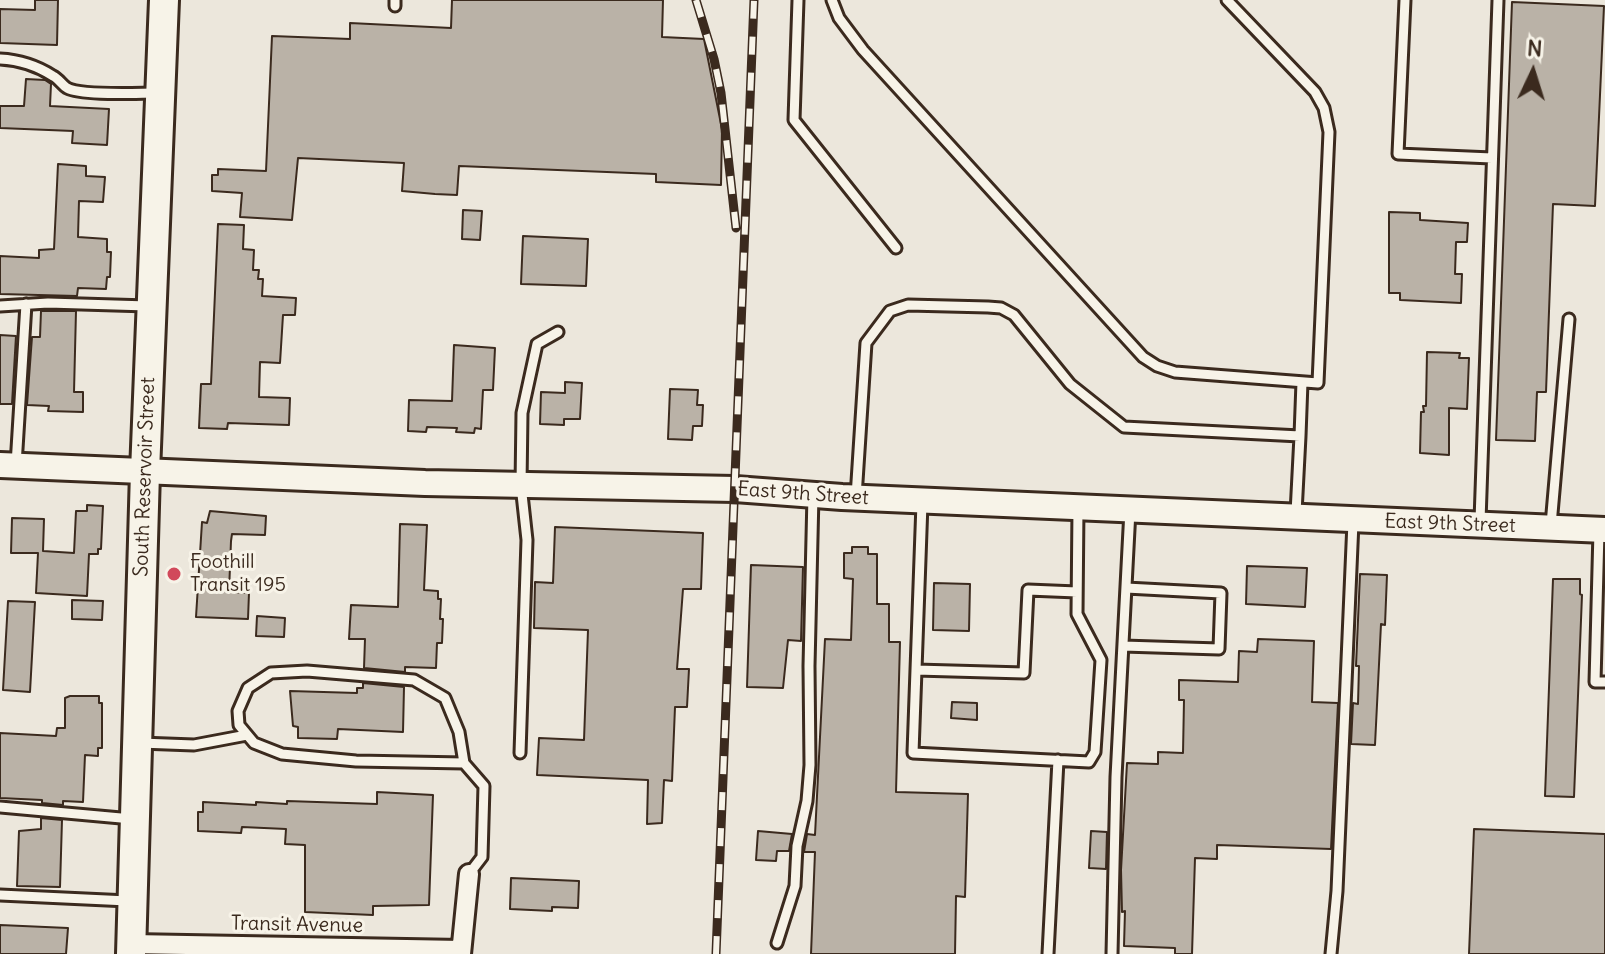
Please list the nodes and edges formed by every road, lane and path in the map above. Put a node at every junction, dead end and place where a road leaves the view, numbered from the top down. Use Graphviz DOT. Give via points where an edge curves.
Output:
graph roads {
  1 [pos="164,0"];
  2 [pos="798,0"];
  3 [pos="832,0"];
  4 [pos="1405,0"];
  5 [pos="1498,0"];
  6 [pos="1234,2"];
  7 [pos="0,59"];
  8 [pos="161,93"];
  9 [pos="1492,158"];
  10 [pos="896,248"];
  11 [pos="26,304"];
  12 [pos="0,306"];
  13 [pos="151,306"];
  14 [pos="1569,319"];
  15 [pos="558,332"];
  16 [pos="1302,382"];
  17 [pos="1300,436"];
  18 [pos="8,466"];
  19 [pos="145,472"];
  20 [pos="521,485"];
  21 [pos="813,495"];
  22 [pos="856,498"];
  23 [pos="922,501"];
  24 [pos="1078,508"];
  25 [pos="1130,510"];
  26 [pos="1296,517"];
  27 [pos="1354,520"];
  28 [pos="1480,525"];
  29 [pos="1550,528"];
  30 [pos="1602,530"];
  31 [pos="1126,588"];
  32 [pos="1077,592"];
  33 [pos="1123,646"];
  34 [pos="916,670"];
  35 [pos="1605,682"];
  36 [pos="247,735"];
  37 [pos="137,743"];
  38 [pos="520,753"];
  39 [pos="1058,760"];
  40 [pos="464,763"];
  41 [pos="0,807"];
  42 [pos="135,819"];
  43 [pos="469,874"];
  44 [pos="0,895"];
  45 [pos="133,901"];
  46 [pos="777,943"];
  47 [pos="131,949"];
  48 [pos="461,952"];
  49 [pos="1048,954"];
  50 [pos="1112,954"];
  51 [pos="1331,954"];
  1 -- 8 [label="main road, South Reservoir Street"];
  2 -- 10 [label="lane" via="794,120"];
  3 -- 16 [label="lane" via="863,50 1143,357 1175,372"];
  4 -- 9 [label="lane" via="1398,154"];
  5 -- 9 [label="lane"];
  6 -- 16 [label="lane" via="1315,92 1329,132 1318,383"];
  7 -- 8 [label="lane" via="37,67 80,92"];
  8 -- 13 [label="main road, South Reservoir Street"];
  9 -- 28 [label="lane"];
  11 -- 12 [label="lane"];
  11 -- 13 [label="lane"];
  11 -- 18 [label="lane"];
  13 -- 19 [label="main road, South Reservoir Street"];
  14 -- 29 [label="lane"];
  15 -- 20 [label="lane" via="537,344 522,413"];
  16 -- 17 [label="lane"];
  17 -- 22 [label="lane" via="1124,427 1070,384 1014,315 1001,308 908,305 890,311 866,343"];
  17 -- 26 [label="lane"];
  18 -- 19 [label="street, East 9th Street"];
  19 -- 20 [label="street, East 9th Street"];
  19 -- 37 [label="main road, South Reservoir Street"];
  20 -- 21 [label="street, East 9th Street"];
  20 -- 38 [label="lane" via="527,540"];
  21 -- 22 [label="street, East 9th Street"];
  21 -- 46 [label="lane" via="810,765 795,886"];
  22 -- 23 [label="street, East 9th Street"];
  23 -- 24 [label="street, East 9th Street"];
  23 -- 34 [label="lane"];
  24 -- 25 [label="street, East 9th Street"];
  24 -- 32 [label="lane"];
  25 -- 26 [label="street, East 9th Street"];
  25 -- 31 [label="lane"];
  26 -- 27 [label="street, East 9th Street"];
  27 -- 28 [label="street, East 9th Street"];
  27 -- 51 [label="lane"];
  28 -- 29 [label="street, East 9th Street"];
  29 -- 30 [label="street, East 9th Street"];
  30 -- 35 [label="lane" via="1595,682"];
  31 -- 33 [label="lane"];
  31 -- 33 [label="lane" via="1221,593 1219,649"];
  32 -- 34 [label="lane" via="1028,590 1024,673"];
  32 -- 39 [label="lane" via="1077,614 1101,660 1095,752 1089,762"];
  33 -- 50 [label="lane"];
  34 -- 39 [label="lane" via="913,753"];
  36 -- 37 [label="lane" via="194,745"];
  36 -- 40 [label="lane" via="282,754"];
  36 -- 40 [label="lane" via="238,711 248,688 271,673 414,680 445,698"];
  37 -- 42 [label="main road, South Reservoir Street"];
  39 -- 49 [label="lane"];
  40 -- 43 [label="lane" via="484,786 482,857"];
  41 -- 42 [label="lane"];
  42 -- 45 [label="main road, South Reservoir Street"];
  43 -- 48 [label="street"];
  44 -- 45 [label="lane"];
  45 -- 47 [label="main road, South Reservoir Street"];
  47 -- 48 [label="street, Transit Avenue"];
}
